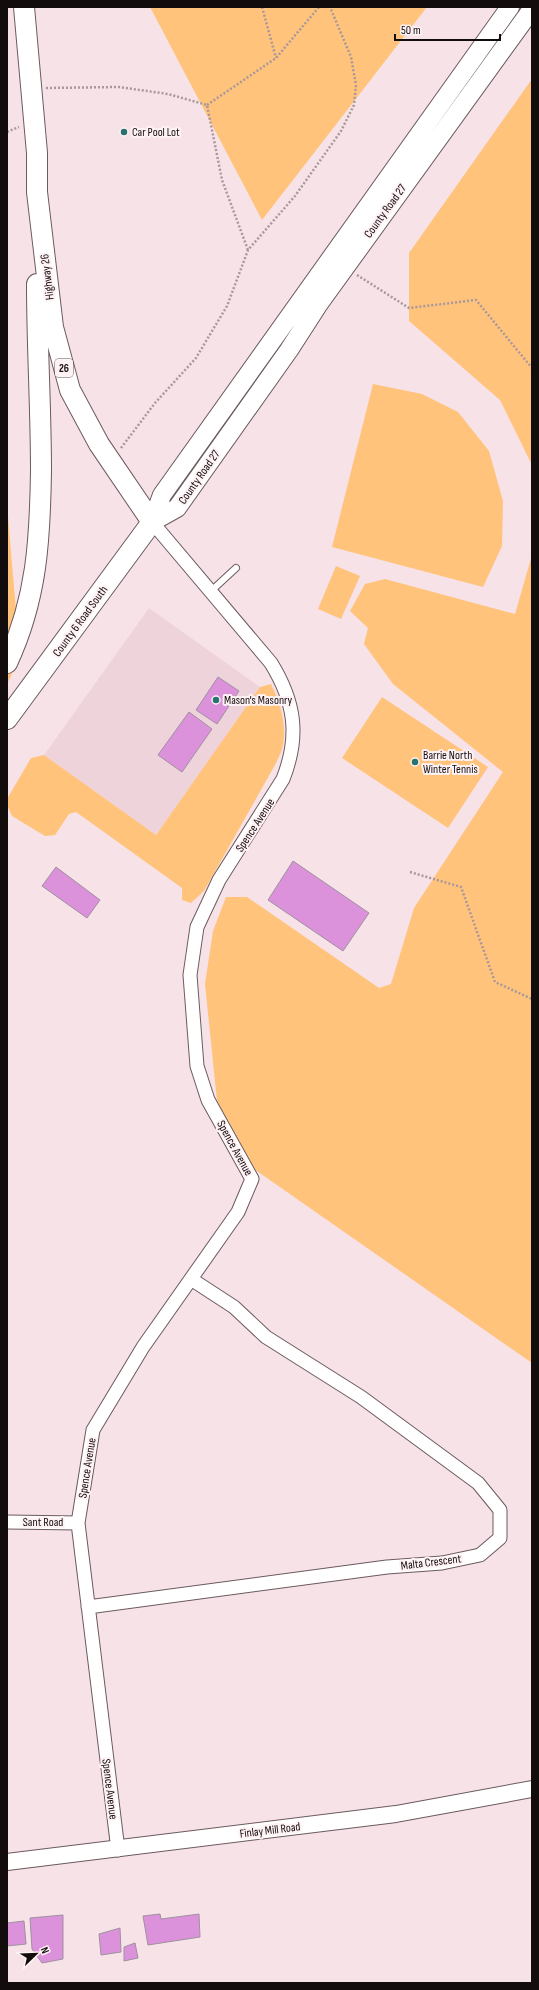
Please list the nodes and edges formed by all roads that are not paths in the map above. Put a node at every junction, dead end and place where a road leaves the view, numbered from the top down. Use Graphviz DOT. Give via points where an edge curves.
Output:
graph roads {
  1 [pos="24,7"];
  2 [pos="510,7"];
  3 [pos="532,8"];
  4 [pos="37,192"];
  5 [pos="152,522"];
  6 [pos="236,568"];
  7 [pos="210,592"];
  8 [pos="7,663"];
  9 [pos="7,719"];
  10 [pos="190,1280"];
  11 [pos="7,1522"];
  12 [pos="78,1523"];
  13 [pos="88,1608"];
  14 [pos="532,1789"];
  15 [pos="118,1850"];
  16 [pos="7,1862"];
  1 -- 4 [label="main road, Highway 26 / 26" via="37,152"];
  2 -- 5 [label="main road, County Road 27" via="162,495"];
  3 -- 5 [label="main road, County Road 27" via="345,267 177,508"];
  4 -- 5 [label="main road, Highway 26 / 26" via="53,327 70,390 99,444"];
  4 -- 8 [label="main road" via="41,521 34,581 19,637"];
  5 -- 7 [label="street, Spence Avenue"];
  5 -- 9 [label="main road, County 6 Road South"];
  6 -- 7 [label="lane"];
  7 -- 10 [label="street, Spence Avenue" via="271,663 282,681 289,701 294,740 290,762 283,779 219,880 197,927 190,975 197,1066 208,1100 252,1179 238,1212"];
  10 -- 12 [label="street, Spence Avenue" via="143,1347 93,1430"];
  10 -- 13 [label="street, Malta Crescent" via="234,1307 266,1337 361,1397 478,1483 500,1510 500,1538 480,1555 442,1563"];
  11 -- 12 [label="street, Sant Road"];
  12 -- 13 [label="street, Spence Avenue"];
  13 -- 15 [label="street, Spence Avenue"];
  14 -- 15 [label="street, Finlay Mill Road" via="396,1814"];
  15 -- 16 [label="street, Finlay Mill Road"];
}
